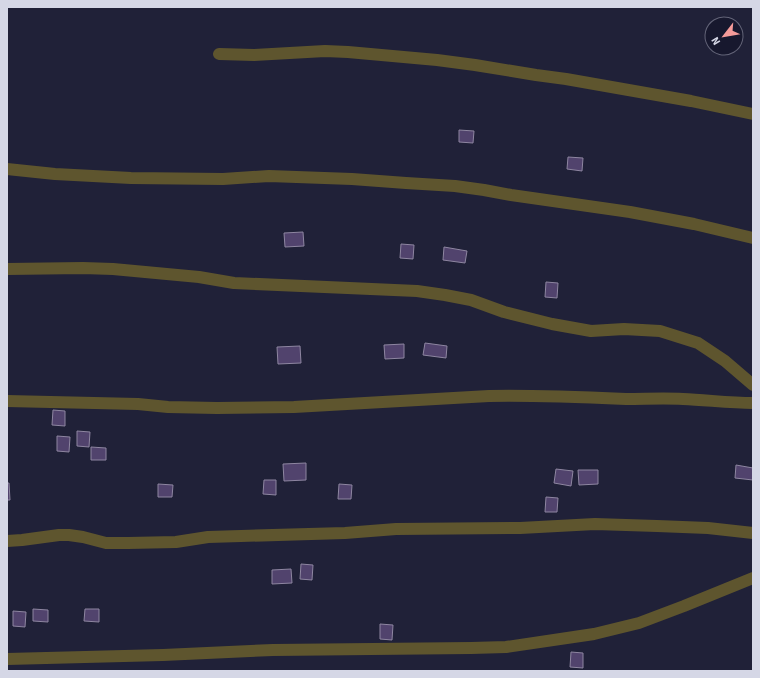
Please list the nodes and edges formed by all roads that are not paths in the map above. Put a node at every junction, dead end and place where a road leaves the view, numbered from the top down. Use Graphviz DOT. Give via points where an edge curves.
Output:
graph roads {
  1 [pos="219,54"];
  2 [pos="753,114"];
  3 [pos="7,169"];
  4 [pos="753,238"];
  5 [pos="7,269"];
  6 [pos="753,385"];
  7 [pos="7,401"];
  8 [pos="753,403"];
  9 [pos="753,534"];
  10 [pos="7,542"];
  11 [pos="753,578"];
  12 [pos="7,659"];
  1 -- 2 [label="street" via="332,52 437,60 566,79"];
  3 -- 4 [label="street" via="131,178 352,178 455,186 630,212"];
  5 -- 6 [label="street" via="113,269 234,283 417,290 471,300 511,314 591,331 660,330 698,343 725,361"];
  7 -- 8 [label="street" via="138,404 168,408 294,407 516,396"];
  9 -- 10 [label="street" via="708,528 595,524 520,528 396,529 128,543 106,543 64,535"];
  11 -- 12 [label="street" via="639,623 594,634 506,647 273,650 164,656"];
}
